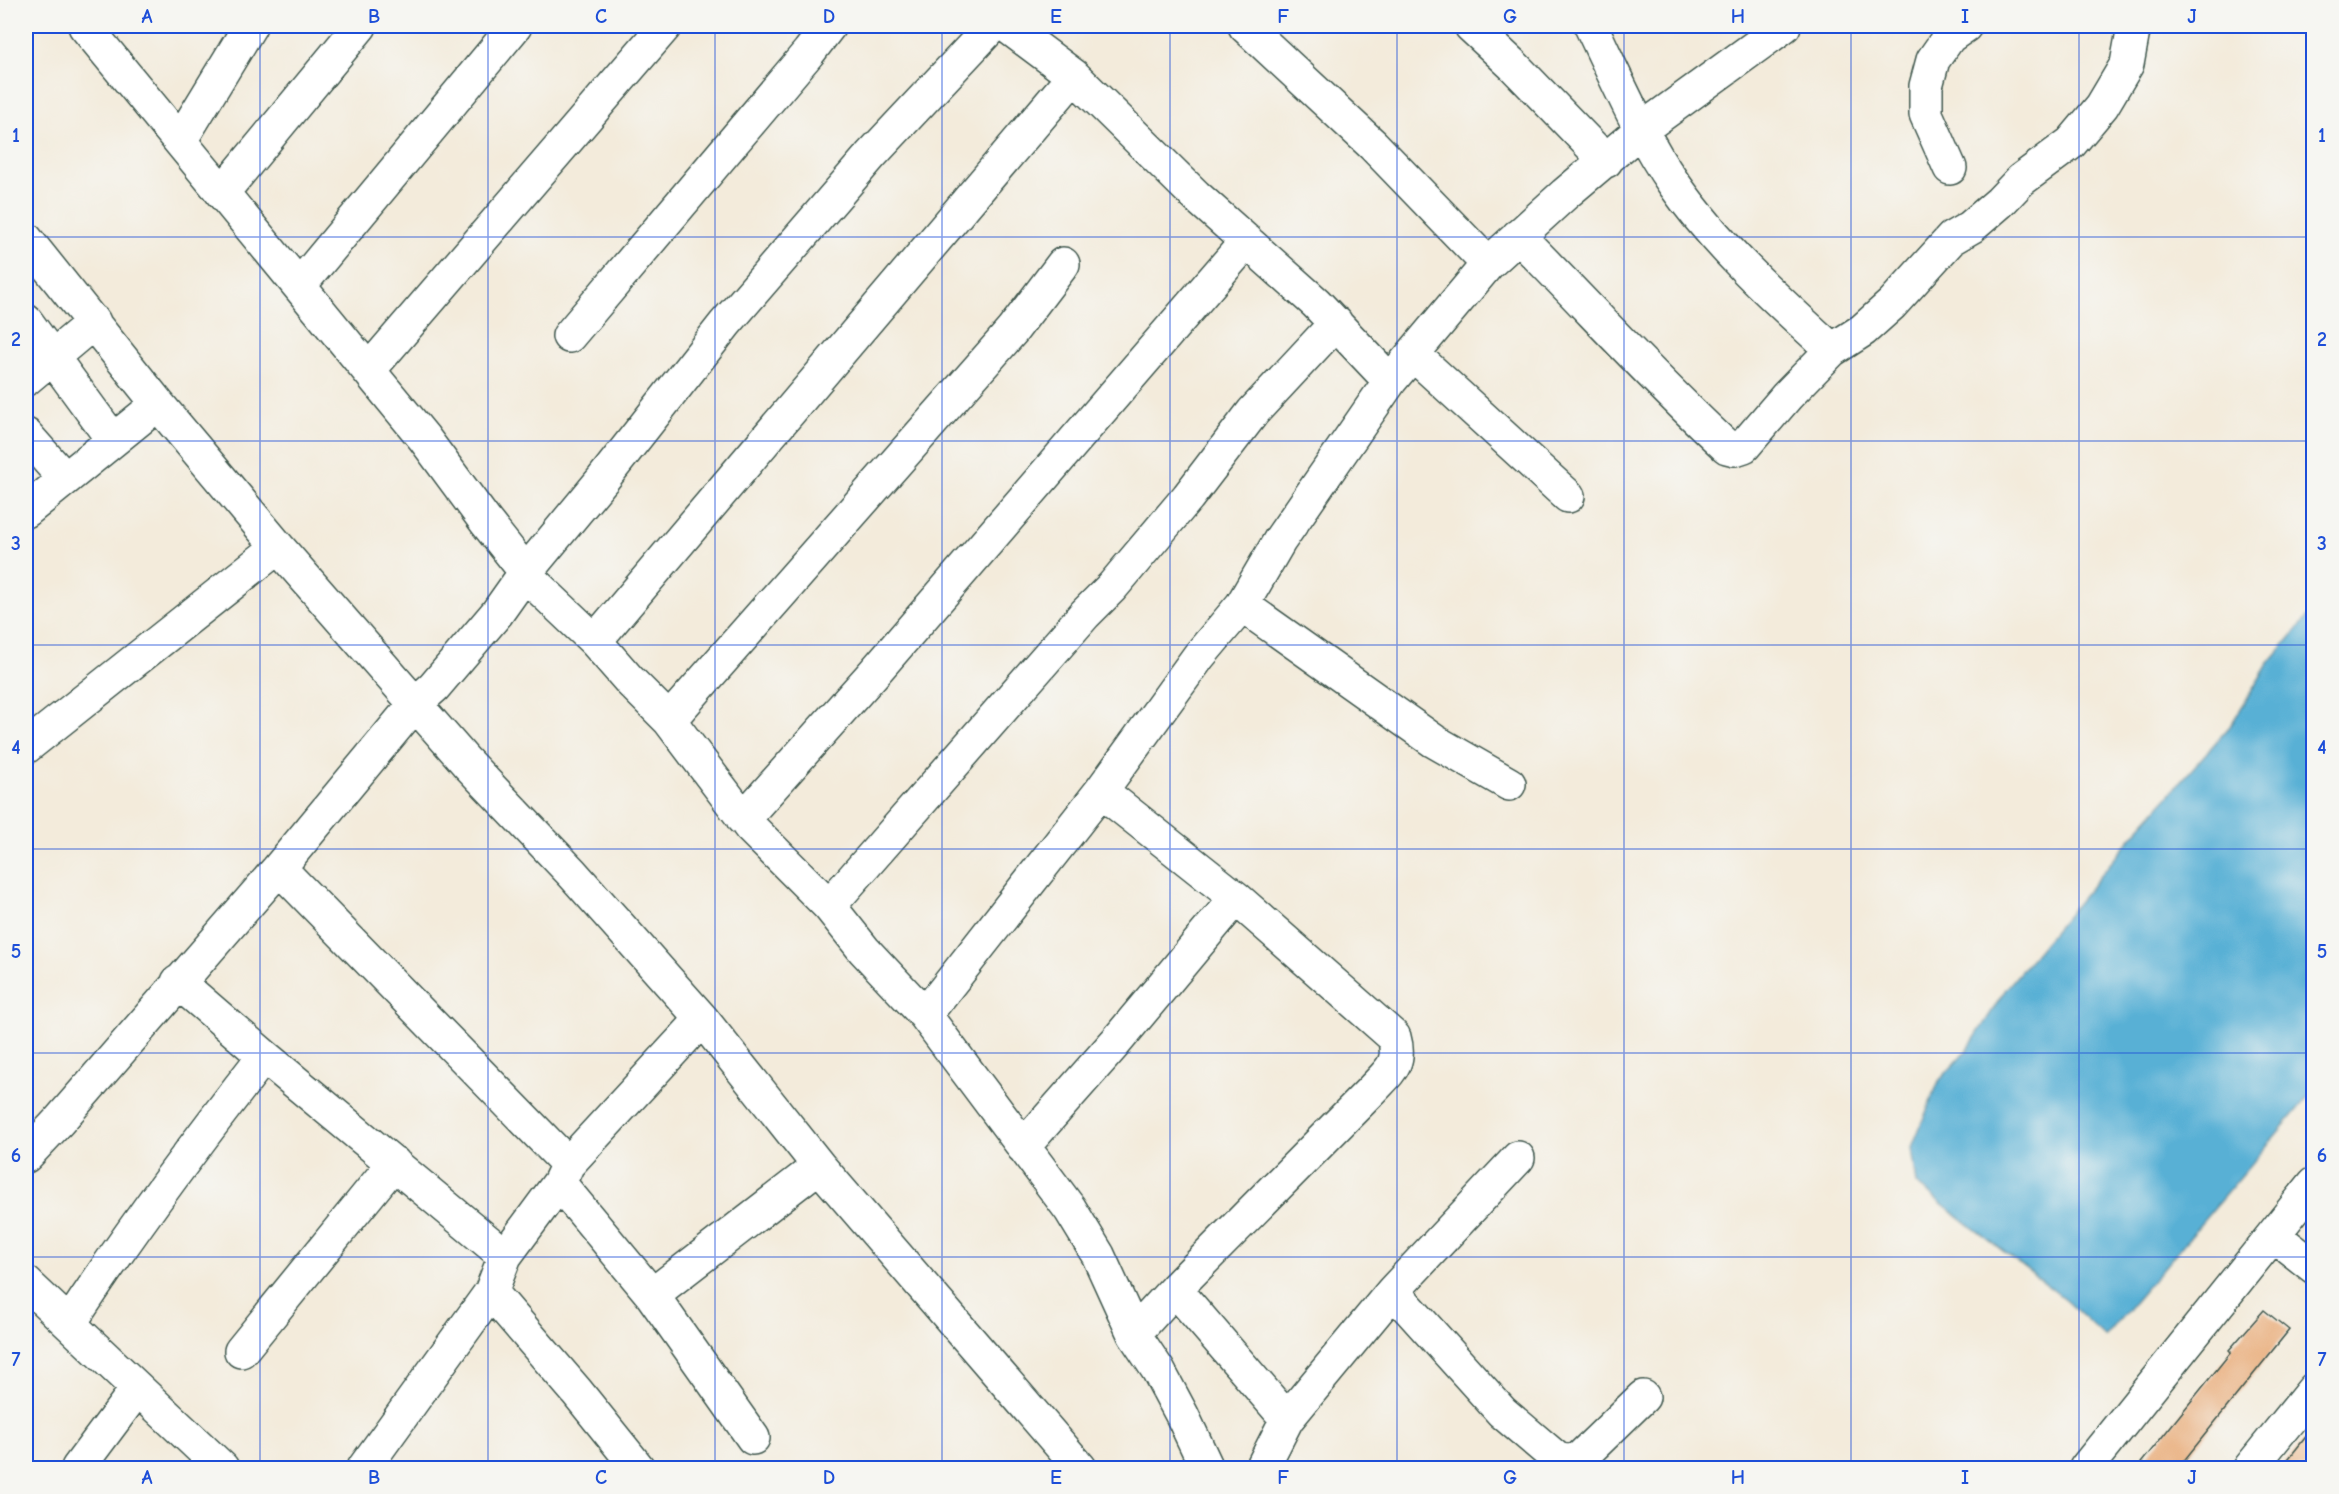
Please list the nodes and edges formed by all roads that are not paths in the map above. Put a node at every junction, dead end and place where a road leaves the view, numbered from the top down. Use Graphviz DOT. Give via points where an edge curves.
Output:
graph roads {
  1 [pos="85,26"];
  2 [pos="250,26"];
  3 [pos="360,26"];
  4 [pos="515,26"];
  5 [pos="665,26"];
  6 [pos="829,26"];
  7 [pos="992,26"];
  8 [pos="1006,26"];
  9 [pos="1245,26"];
  10 [pos="1471,26"];
  11 [pos="1592,26"];
  12 [pos="1784,26"];
  13 [pos="1965,26"];
  14 [pos="2134,26"];
  15 [pos="1074,76"];
  16 [pos="1642,129"];
  17 [pos="180,141"];
  18 [pos="1606,160"];
  19 [pos="1950,168"];
  20 [pos="222,193"];
  21 [pos="1518,236"];
  22 [pos="1247,242"];
  23 [pos="31,255"];
  24 [pos="1063,264"];
  25 [pos="1488,264"];
  26 [pos="299,286"];
  27 [pos="94,322"];
  28 [pos="1336,323"];
  29 [pos="27,325"];
  30 [pos="569,336"];
  31 [pos="1832,350"];
  32 [pos="1414,355"];
  33 [pos="51,357"];
  34 [pos="369,370"];
  35 [pos="26,379"];
  36 [pos="1390,381"];
  37 [pos="158,404"];
  38 [pos="26,435"];
  39 [pos="113,440"];
  40 [pos="65,479"];
  41 [pos="1568,496"];
  42 [pos="26,511"];
  43 [pos="278,547"];
  44 [pos="526,572"];
  45 [pos="1242,605"];
  46 [pos="595,641"];
  47 [pos="415,704"];
  48 [pos="669,720"];
  49 [pos="26,747"];
  50 [pos="1509,784"];
  51 [pos="1101,791"];
  52 [pos="743,819"];
  53 [pos="279,868"];
  54 [pos="1236,898"];
  55 [pos="829,906"];
  56 [pos="178,982"];
  57 [pos="925,1015"];
  58 [pos="702,1019"];
  59 [pos="264,1056"];
  60 [pos="1023,1147"];
  61 [pos="26,1156"];
  62 [pos="1518,1158"];
  63 [pos="394,1163"];
  64 [pos="819,1166"];
  65 [pos="564,1174"];
  66 [pos="2313,1184"];
  67 [pos="2273,1235"];
  68 [pos="505,1256"];
  69 [pos="2313,1267"];
  70 [pos="26,1283"];
  71 [pos="1174,1289"];
  72 [pos="1393,1291"];
  73 [pos="491,1292"];
  74 [pos="651,1295"];
  75 [pos="2213,1310"];
  76 [pos="70,1323"];
  77 [pos="1134,1334"];
  78 [pos="241,1351"];
  79 [pos="137,1389"];
  80 [pos="2313,1389"];
  81 [pos="1643,1397"];
  82 [pos="1287,1419"];
  83 [pos="753,1438"];
  84 [pos="1069,1465"];
  85 [pos="78,1468"];
  86 [pos="222,1468"];
  87 [pos="364,1468"];
  88 [pos="638,1468"];
  89 [pos="1207,1468"];
  90 [pos="1262,1468"];
  91 [pos="2079,1468"];
  92 [pos="2086,1468"];
  93 [pos="2250,1468"];
  1 -- 17 [label="street"];
  2 -- 17 [label="street"];
  3 -- 20 [label="street"];
  4 -- 26 [label="street"];
  5 -- 34 [label="street"];
  6 -- 30 [label="street"];
  7 -- 44 [label="street" via="871,155 725,324"];
  8 -- 15 [label="street"];
  9 -- 25 [label="street" via="1373,145"];
  10 -- 18 [label="street"];
  11 -- 16 [label="street"];
  12 -- 16 [label="street"];
  13 -- 19 [label="street" via="1949,38 1933,60 1926,86 1926,114"];
  14 -- 31 [label="street" via="2127,64 2102,106 2071,143 2021,180 1971,227 1952,238 1892,304"];
  15 -- 22 [label="street"];
  15 -- 46 [label="street"];
  16 -- 18 [label="street"];
  16 -- 31 [label="street" via="1674,184 1714,233 1774,297"];
  17 -- 20 [label="street"];
  18 -- 21 [label="street"];
  20 -- 26 [label="street"];
  21 -- 25 [label="street"];
  21 -- 31 [label="street" via="1674,399 1727,447 1744,446"];
  22 -- 28 [label="street"];
  22 -- 52 [label="street"];
  23 -- 27 [label="street"];
  24 -- 48 [label="street" via="1012,331"];
  25 -- 32 [label="street"];
  26 -- 34 [label="street"];
  27 -- 33 [label="street"];
  27 -- 37 [label="street"];
  28 -- 36 [label="street"];
  28 -- 55 [label="street" via="1252,412 1188,497 1112,587"];
  29 -- 33 [label="street"];
  32 -- 36 [label="street"];
  32 -- 41 [label="street"];
  33 -- 35 [label="street"];
  33 -- 39 [label="street"];
  34 -- 44 [label="street"];
  36 -- 45 [label="street" via="1280,540"];
  37 -- 39 [label="street"];
  37 -- 43 [label="street"];
  38 -- 40 [label="street"];
  39 -- 40 [label="street"];
  40 -- 42 [label="street"];
  43 -- 47 [label="street"];
  43 -- 49 [label="street"];
  44 -- 46 [label="street"];
  44 -- 47 [label="street" via="497,613"];
  45 -- 50 [label="street" via="1434,741"];
  45 -- 51 [label="street" via="1199,656"];
  46 -- 48 [label="street"];
  47 -- 53 [label="street"];
  47 -- 58 [label="street"];
  48 -- 52 [label="street"];
  51 -- 54 [label="street"];
  51 -- 57 [label="street"];
  52 -- 55 [label="street"];
  53 -- 56 [label="street"];
  53 -- 65 [label="street"];
  54 -- 60 [label="street"];
  54 -- 71 [label="street" via="1395,1036 1399,1054 1392,1069 1371,1092"];
  55 -- 57 [label="street"];
  56 -- 59 [label="street"];
  56 -- 61 [label="street"];
  57 -- 60 [label="street"];
  58 -- 64 [label="street"];
  58 -- 65 [label="street"];
  59 -- 63 [label="street"];
  59 -- 76 [label="street" via="137,1224"];
  60 -- 77 [label="street" via="1070,1209 1092,1246"];
  62 -- 72 [label="street"];
  63 -- 68 [label="street"];
  63 -- 78 [label="street"];
  64 -- 74 [label="street"];
  64 -- 84 [label="street"];
  65 -- 68 [label="street"];
  65 -- 74 [label="street"];
  66 -- 67 [label="street"];
  67 -- 69 [label="street"];
  67 -- 75 [label="street"];
  68 -- 73 [label="street"];
  70 -- 76 [label="street"];
  71 -- 77 [label="street"];
  71 -- 82 [label="street"];
  72 -- 81 [label="street" via="1502,1412 1557,1458 1568,1462 1580,1458"];
  72 -- 82 [label="street"];
  73 -- 87 [label="street"];
  73 -- 88 [label="street"];
  74 -- 83 [label="street"];
  75 -- 91 [label="street" via="2162,1351 2100,1429"];
  75 -- 92 [label="street"];
  76 -- 79 [label="street"];
  77 -- 89 [label="street" via="1182,1415"];
  79 -- 85 [label="street"];
  79 -- 86 [label="street"];
  80 -- 93 [label="street"];
  82 -- 90 [label="street"];
}
